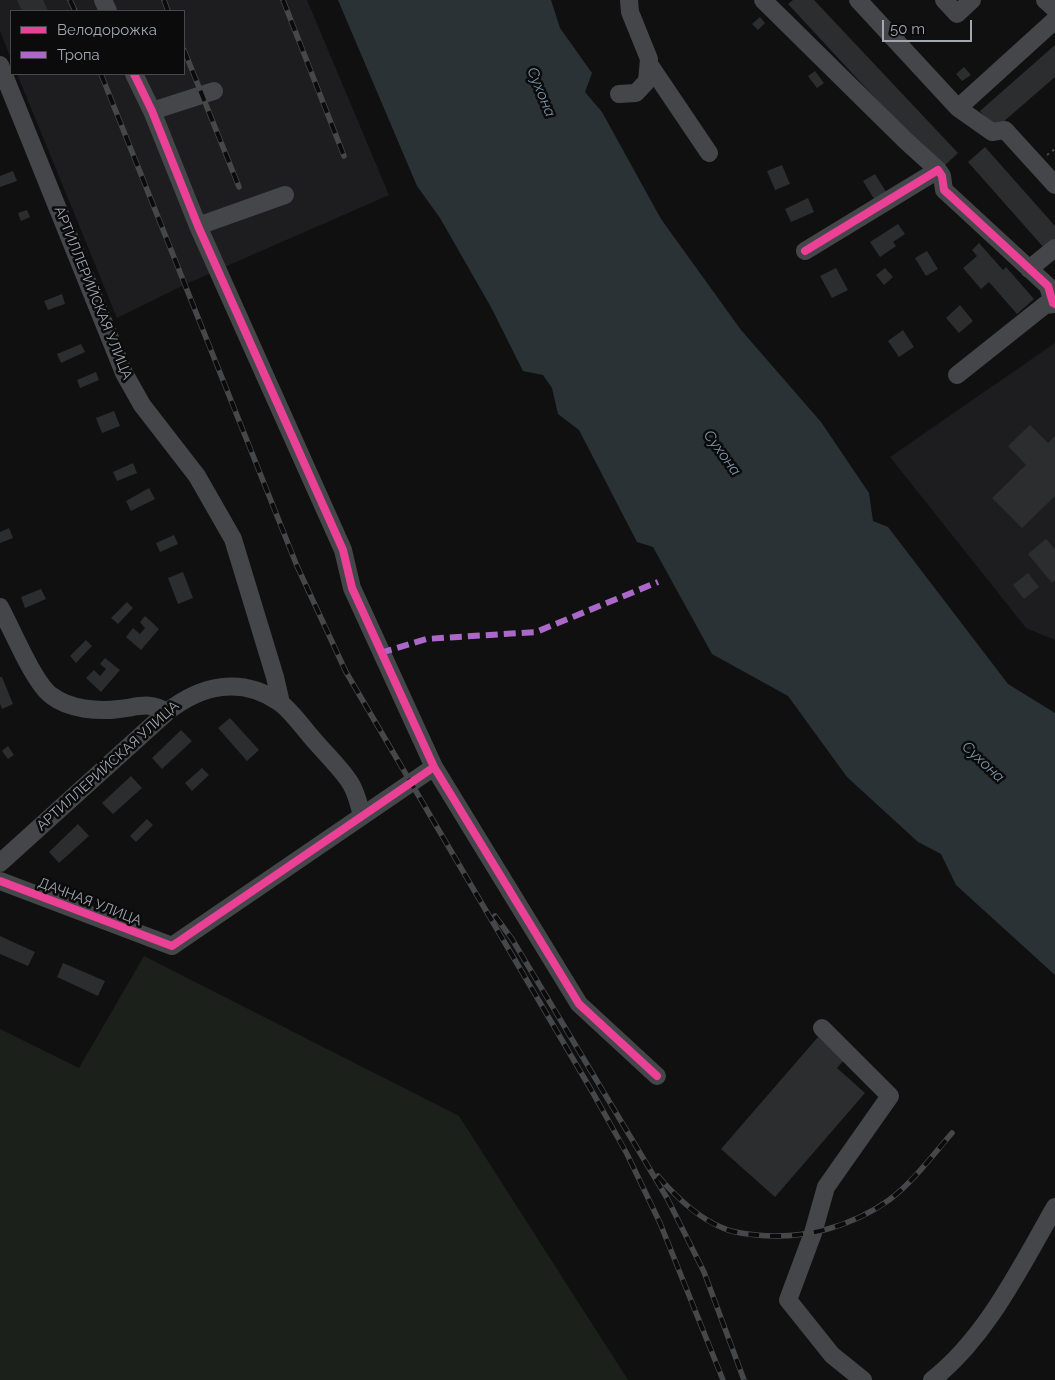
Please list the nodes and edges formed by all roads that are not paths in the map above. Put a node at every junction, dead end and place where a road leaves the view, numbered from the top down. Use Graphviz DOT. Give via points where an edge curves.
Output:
graph roads {
  1 [pos="629,0"];
  2 [pos="763,0"];
  3 [pos="858,0"];
  4 [pos="944,0"];
  5 [pos="972,0"];
  6 [pos="1045,0"];
  7 [pos="1055,9"];
  8 [pos="1055,20"];
  9 [pos="649,64"];
  10 [pos="0,65"];
  11 [pos="134,75"];
  12 [pos="214,91"];
  13 [pos="619,94"];
  14 [pos="958,108"];
  15 [pos="152,111"];
  16 [pos="709,153"];
  17 [pos="938,170"];
  18 [pos="1055,185"];
  19 [pos="285,195"];
  20 [pos="198,226"];
  21 [pos="1055,248"];
  22 [pos="805,252"];
  23 [pos="1029,269"];
  24 [pos="1054,303"];
  25 [pos="957,375"];
  26 [pos="0,607"];
  27 [pos="281,703"];
  28 [pos="167,712"];
  29 [pos="434,767"];
  30 [pos="362,815"];
  31 [pos="0,863"];
  32 [pos="0,881"];
  33 [pos="822,1028"];
  34 [pos="657,1076"];
  35 [pos="1055,1207"];
  36 [pos="863,1380"];
  37 [pos="932,1380"];
  1 -- 9 [label="street" via="630,12"];
  2 -- 17 [label="street"];
  3 -- 14 [label="street"];
  4 -- 5 [label="street" via="957,14"];
  6 -- 7 [label="street"];
  8 -- 14 [label="street"];
  9 -- 13 [label="street" via="647,81 636,93"];
  9 -- 16 [label="street"];
  10 -- 27 [label="street, АРТИЛЛЕРИЙСКАЯ УЛИЦА" via="124,373 142,405 197,476 233,539"];
  11 -- 15 [label="street"];
  12 -- 15 [label="street"];
  14 -- 18 [label="street" via="992,132 1005,130"];
  15 -- 20 [label="street"];
  17 -- 22 [label="street"];
  17 -- 23 [label="street" via="944,190"];
  19 -- 20 [label="street"];
  20 -- 29 [label="street" via="343,550 352,588"];
  21 -- 23 [label="street"];
  23 -- 24 [label="street" via="1048,286"];
  24 -- 25 [label="street" via="1045,305"];
  26 -- 28 [label="street" via="36,677 51,696 76,706 105,710 150,705"];
  27 -- 28 [label="street, АРТИЛЛЕРИЙСКАЯ УЛИЦА" via="261,691 227,686 197,693"];
  27 -- 30 [label="street, АРТИЛЛЕРИЙСКАЯ УЛИЦА" via="352,785"];
  28 -- 31 [label="street, АРТИЛЛЕРИЙСКАЯ УЛИЦА"];
  29 -- 30 [label="street"];
  29 -- 34 [label="street" via="579,1004"];
  30 -- 32 [label="street, ДАЧНАЯ УЛИЦА" via="172,946"];
  33 -- 36 [label="street" via="890,1096 826,1187 788,1300 832,1354"];
  35 -- 37 [label="street" via="998,1307 950,1366"];
}
